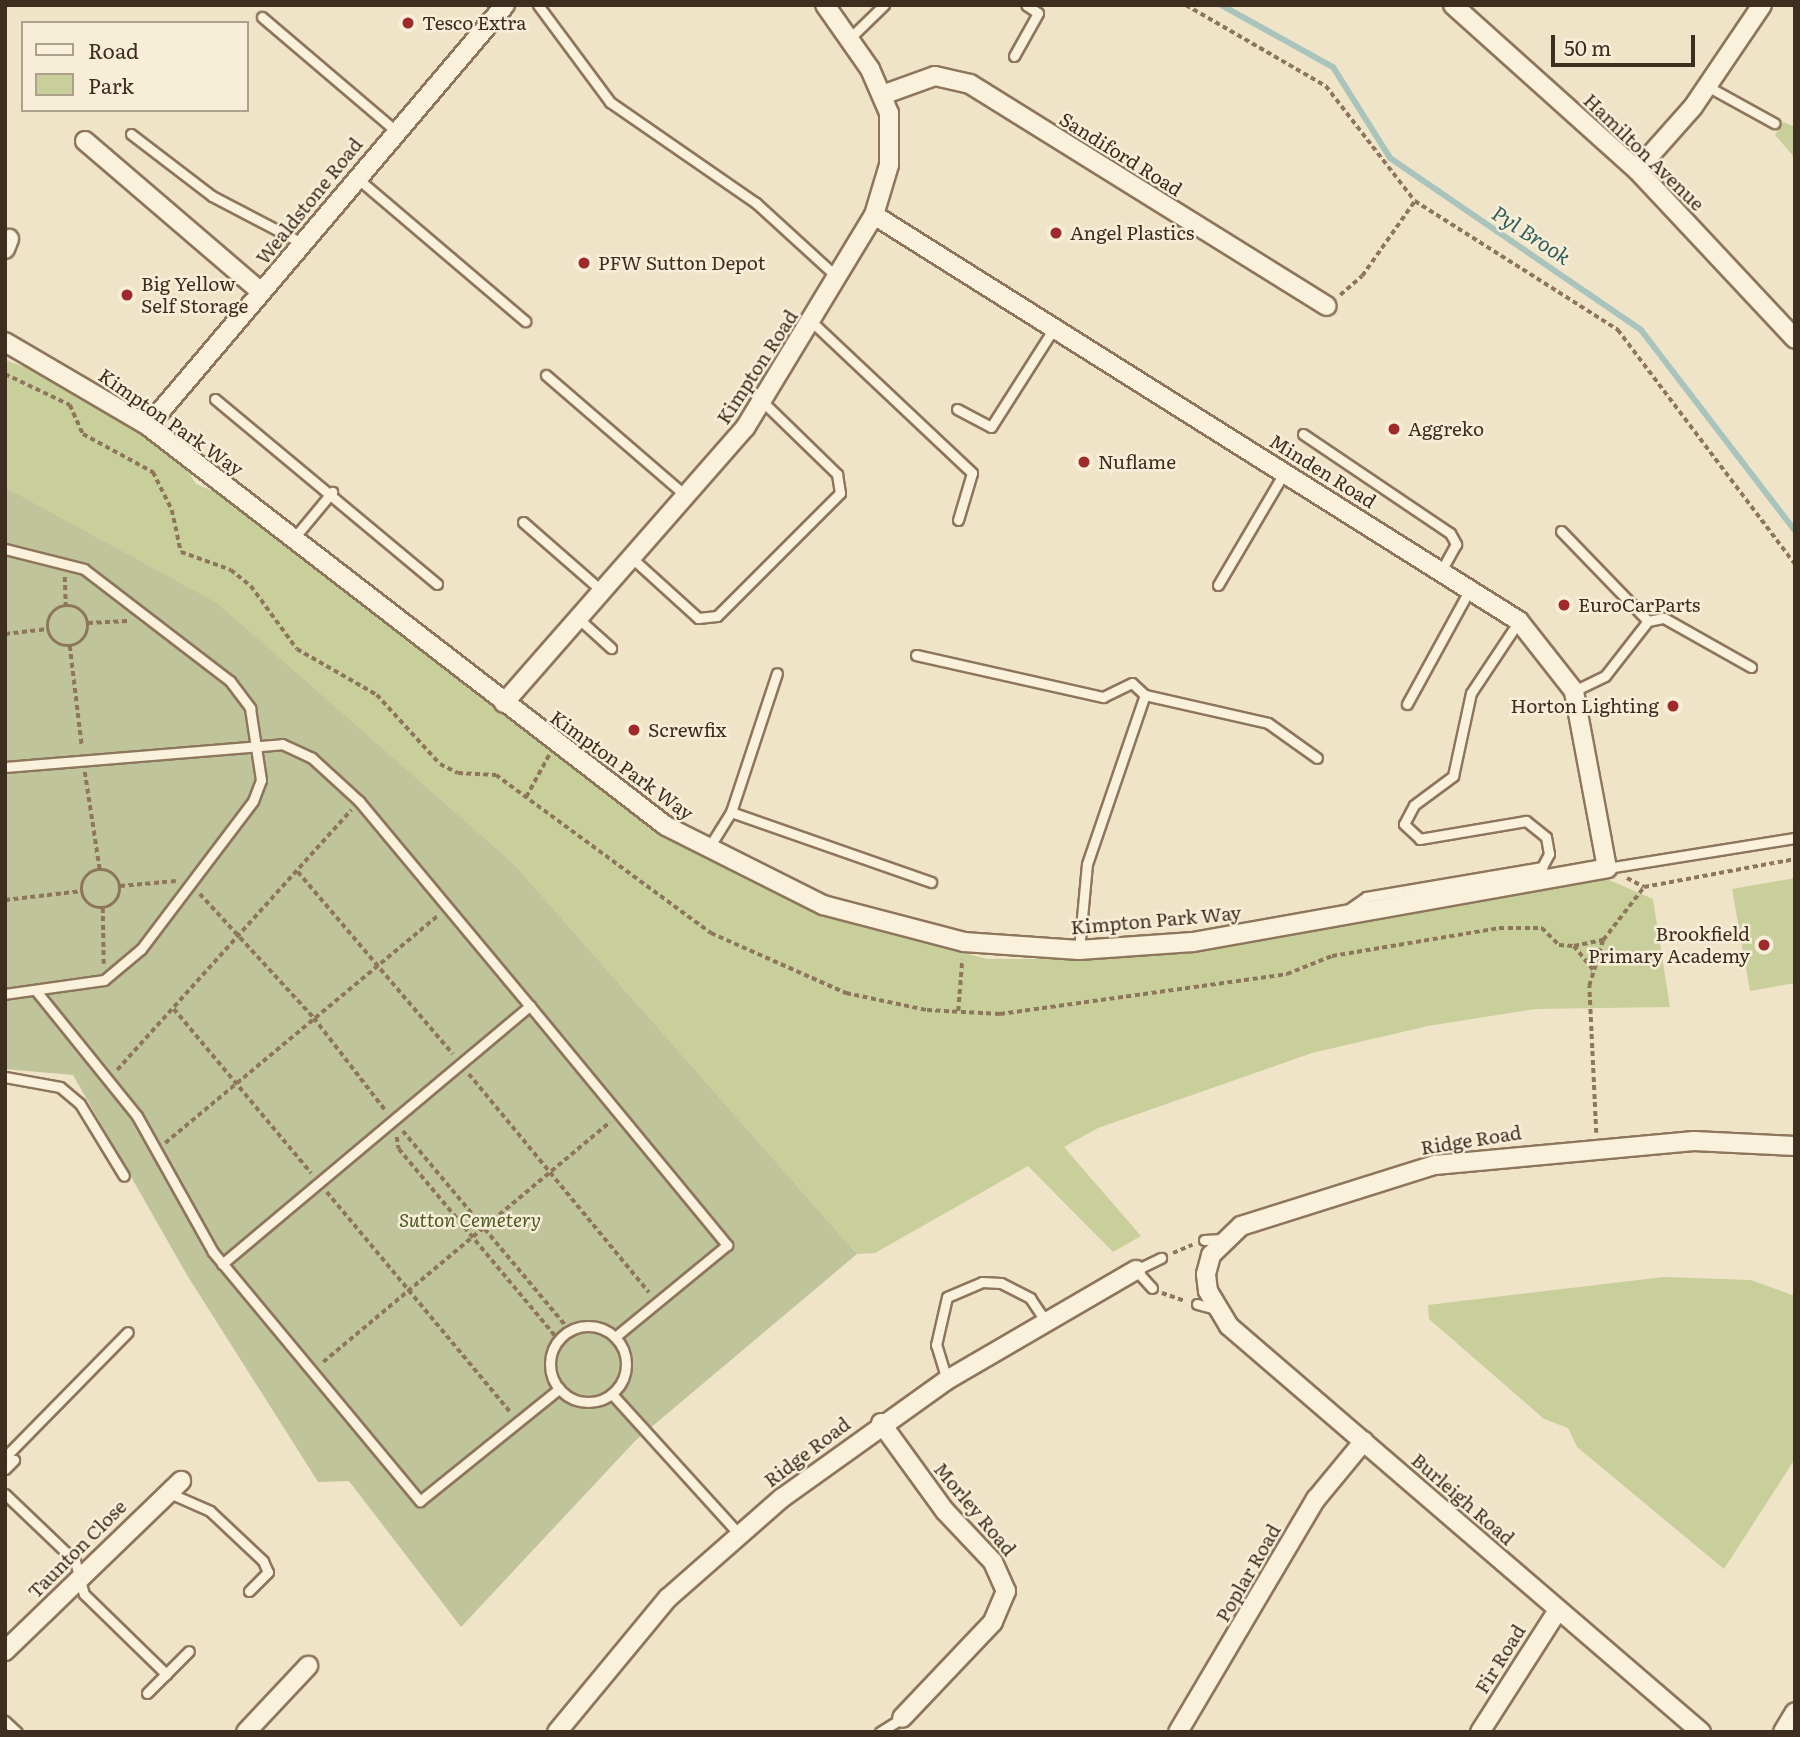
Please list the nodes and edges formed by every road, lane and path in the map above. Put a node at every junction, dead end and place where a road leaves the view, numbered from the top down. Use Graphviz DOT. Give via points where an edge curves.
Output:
graph roads {
  1 [pos="505,5"];
  2 [pos="538,5"];
  3 [pos="825,5"];
  4 [pos="884,5"];
  5 [pos="1026,5"];
  6 [pos="1186,5"];
  7 [pos="1453,5"];
  8 [pos="1762,5"];
  9 [pos="262,17"];
  10 [pos="849,39"];
  11 [pos="1014,56"];
  12 [pos="1707,86"];
  13 [pos="885,94"];
  14 [pos="1774,123"];
  15 [pos="395,130"];
  16 [pos="131,134"];
  17 [pos="85,141"];
  18 [pos="1637,170"];
  19 [pos="356,177"];
  20 [pos="1415,201"];
  21 [pos="874,215"];
  22 [pos="302,243"];
  23 [pos="837,277"];
  24 [pos="261,292"];
  25 [pos="1326,306"];
  26 [pos="525,321"];
  27 [pos="812,323"];
  28 [pos="1054,328"];
  29 [pos="1795,339"];
  30 [pos="5,342"];
  31 [pos="546,375"];
  32 [pos="215,399"];
  33 [pos="763,401"];
  34 [pos="957,409"];
  35 [pos="148,426"];
  36 [pos="1303,434"];
  37 [pos="1285,472"];
  38 [pos="332,492"];
  39 [pos="687,497"];
  40 [pos="958,520"];
  41 [pos="523,522"];
  42 [pos="1561,531"];
  43 [pos="294,538"];
  44 [pos="5,549"];
  45 [pos="64,559"];
  46 [pos="633,559"];
  47 [pos="1795,564"];
  48 [pos="1442,569"];
  49 [pos="437,584"];
  50 [pos="1218,585"];
  51 [pos="1471,587"];
  52 [pos="603,593"];
  53 [pos="66,606"];
  54 [pos="151,620"];
  55 [pos="580,620"];
  56 [pos="1518,621"];
  57 [pos="1648,621"];
  58 [pos="88,623"];
  59 [pos="48,629"];
  60 [pos="5,634"];
  61 [pos="611,649"];
  62 [pos="916,655"];
  63 [pos="1751,667"];
  64 [pos="777,673"];
  65 [pos="1574,691"];
  66 [pos="1145,695"];
  67 [pos="504,703"];
  68 [pos="1408,704"];
  69 [pos="260,743"];
  70 [pos="555,743"];
  71 [pos="1317,758"];
  72 [pos="5,767"];
  73 [pos="526,797"];
  74 [pos="359,801"];
  75 [pos="730,812"];
  76 [pos="1795,838"];
  77 [pos="708,849"];
  78 [pos="1795,859"];
  79 [pos="1606,868"];
  80 [pos="298,872"];
  81 [pos="931,882"];
  82 [pos="190,883"];
  83 [pos="120,886"];
  84 [pos="1644,887"];
  85 [pos="82,891"];
  86 [pos="5,900"];
  87 [pos="449,906"];
  88 [pos="103,907"];
  89 [pos="1335,918"];
  90 [pos="235,936"];
  91 [pos="964,942"];
  92 [pos="1574,946"];
  93 [pos="1079,950"];
  94 [pos="379,965"];
  95 [pos="1595,972"];
  96 [pos="104,980"];
  97 [pos="37,992"];
  98 [pos="5,994"];
  99 [pos="530,1006"];
  100 [pos="174,1009"];
  101 [pos="958,1010"];
  102 [pos="314,1018"];
  103 [pos="461,1064"];
  104 [pos="5,1077"];
  105 [pos="109,1078"];
  106 [pos="237,1083"];
  107 [pos="620,1114"];
  108 [pos="393,1119"];
  109 [pos="1795,1146"];
  110 [pos="1596,1147"];
  111 [pos="158,1150"];
  112 [pos="550,1172"];
  113 [pos="124,1176"];
  114 [pos="319,1182"];
  115 [pos="485,1227"];
  116 [pos="473,1237"];
  117 [pos="1223,1239"];
  118 [pos="1204,1241"];
  119 [pos="1161,1258"];
  120 [pos="222,1264"];
  121 [pos="1136,1270"];
  122 [pos="1152,1288"];
  123 [pos="408,1290"];
  124 [pos="1202,1297"];
  125 [pos="657,1302"];
  126 [pos="1045,1320"];
  127 [pos="570,1331"];
  128 [pos="128,1332"];
  129 [pos="615,1337"];
  130 [pos="558,1339"];
  131 [pos="310,1372"];
  132 [pos="947,1380"];
  133 [pos="559,1390"];
  134 [pos="612,1394"];
  135 [pos="519,1422"];
  136 [pos="881,1423"];
  137 [pos="1364,1441"];
  138 [pos="10,1458"];
  139 [pos="5,1469"];
  140 [pos="181,1480"];
  141 [pos="166,1492"];
  142 [pos="5,1494"];
  143 [pos="738,1533"];
  144 [pos="79,1576"];
  145 [pos="249,1591"];
  146 [pos="1558,1610"];
  147 [pos="5,1651"];
  148 [pos="189,1651"];
  149 [pos="308,1666"];
  150 [pos="166,1674"];
  151 [pos="147,1693"];
  152 [pos="1795,1712"];
  153 [pos="902,1718"];
  154 [pos="5,1721"];
  155 [pos="17,1732"];
  156 [pos="246,1732"];
  157 [pos="557,1732"];
  158 [pos="880,1732"];
  159 [pos="1178,1732"];
  160 [pos="1480,1732"];
  161 [pos="1702,1732"];
  162 [pos="1783,1732"];
  1 -- 15 [label="street, Wealdstone Road"];
  2 -- 23 [label="lane" via="610,102 756,203"];
  3 -- 10 [label="street, Kimpton Road"];
  4 -- 10 [label="lane"];
  5 -- 11 [label="lane" via="1038,13"];
  6 -- 20 [label="path" via="1326,86"];
  7 -- 18 [label="street, Hamilton Avenue"];
  8 -- 12 [label="street"];
  9 -- 15 [label="lane"];
  10 -- 13 [label="street, Kimpton Road"];
  12 -- 14 [label="lane"];
  12 -- 18 [label="street"];
  13 -- 21 [label="street, Kimpton Road" via="892,141"];
  13 -- 25 [label="street, Sandiford Road" via="935,76 970,84"];
  15 -- 19 [label="street, Wealdstone Road"];
  16 -- 22 [label="lane" via="212,196"];
  17 -- 24 [label="street"];
  18 -- 29 [label="street, Hamilton Avenue"];
  19 -- 22 [label="street, Wealdstone Road"];
  19 -- 26 [label="lane"];
  20 -- 25 [label="path" via="1362,276"];
  20 -- 47 [label="path" via="1618,330"];
  21 -- 23 [label="street, Kimpton Road"];
  21 -- 28 [label="street, Minden Road"];
  22 -- 24 [label="street, Wealdstone Road"];
  23 -- 27 [label="street, Kimpton Road"];
  24 -- 35 [label="street, Wealdstone Road"];
  27 -- 33 [label="street, Kimpton Road"];
  27 -- 40 [label="lane" via="972,473"];
  28 -- 34 [label="lane" via="991,427"];
  28 -- 37 [label="street, Minden Road"];
  30 -- 35 [label="street, Kimpton Park Way"];
  31 -- 39 [label="lane"];
  32 -- 38 [label="lane"];
  33 -- 39 [label="street, Kimpton Road"];
  33 -- 46 [label="lane" via="837,474 840,493 717,615 698,618"];
  35 -- 43 [label="street, Kimpton Park Way"];
  36 -- 48 [label="lane" via="1450,533 1456,544"];
  37 -- 48 [label="street, Minden Road"];
  37 -- 50 [label="lane"];
  38 -- 43 [label="lane"];
  38 -- 49 [label="lane"];
  39 -- 46 [label="street, Kimpton Road"];
  41 -- 52 [label="lane"];
  42 -- 57 [label="lane"];
  43 -- 67 [label="street, Kimpton Park Way"];
  44 -- 45 [label="lane"];
  45 -- 53 [label="path"];
  45 -- 54 [label="lane"];
  46 -- 52 [label="street, Kimpton Road"];
  48 -- 51 [label="street, Minden Road"];
  51 -- 56 [label="street, Minden Road"];
  51 -- 68 [label="lane"];
  52 -- 55 [label="street, Kimpton Road"];
  53 -- 58 [label="path" via="82,612"];
  53 -- 59 [label="path" via="51,616"];
  54 -- 58 [label="path"];
  54 -- 69 [label="lane" via="230,681 250,708"];
  55 -- 61 [label="lane"];
  55 -- 67 [label="street, Kimpton Road"];
  56 -- 65 [label="street, Minden Road"];
  56 -- 89 [label="lane" via="1471,692 1454,776 1414,805 1404,824 1420,839 1526,821 1546,837 1549,854 1542,867 1366,897"];
  57 -- 63 [label="lane" via="1664,618"];
  57 -- 65 [label="lane" via="1605,676"];
  58 -- 59 [label="path" via="75,645 59,644"];
  59 -- 60 [label="path"];
  62 -- 66 [label="lane" via="1103,696 1132,682"];
  64 -- 75 [label="lane"];
  65 -- 79 [label="street, Minden Road"];
  66 -- 71 [label="lane" via="1268,723"];
  66 -- 93 [label="lane" via="1087,864"];
  67 -- 70 [label="street, Kimpton Park Way"];
  69 -- 72 [label="lane"];
  69 -- 74 [label="lane" via="282,744 312,758"];
  69 -- 82 [label="lane" via="261,780 253,801"];
  70 -- 73 [label="path"];
  70 -- 77 [label="street, Kimpton Park Way" via="657,820"];
  74 -- 80 [label="path"];
  74 -- 87 [label="lane"];
  75 -- 77 [label="lane"];
  75 -- 81 [label="lane"];
  76 -- 79 [label="lane"];
  77 -- 91 [label="street, Kimpton Park Way" via="823,905"];
  78 -- 84 [label="path"];
  79 -- 84 [label="path"];
  79 -- 89 [label="street, Kimpton Park Way"];
  80 -- 90 [label="path"];
  80 -- 94 [label="path"];
  82 -- 83 [label="path"];
  82 -- 90 [label="path"];
  82 -- 96 [label="lane" via="141,949"];
  83 -- 85 [label="path" via="100,870 85,878"];
  83 -- 88 [label="path" via="117,899"];
  84 -- 95 [label="path" via="1603,940"];
  85 -- 86 [label="path"];
  85 -- 88 [label="path" via="88,903"];
  87 -- 94 [label="path"];
  87 -- 99 [label="lane"];
  88 -- 96 [label="path"];
  89 -- 93 [label="street, Kimpton Park Way" via="1193,942"];
  90 -- 100 [label="path"];
  90 -- 102 [label="path"];
  91 -- 93 [label="street, Kimpton Park Way"];
  91 -- 101 [label="path"];
  92 -- 95 [label="path"];
  94 -- 102 [label="path"];
  94 -- 103 [label="path"];
  95 -- 110 [label="path" via="1588,1005"];
  96 -- 97 [label="lane"];
  97 -- 98 [label="lane"];
  97 -- 105 [label="lane"];
  99 -- 103 [label="lane"];
  99 -- 107 [label="lane"];
  100 -- 105 [label="path"];
  100 -- 106 [label="path"];
  102 -- 106 [label="path"];
  102 -- 108 [label="path"];
  103 -- 108 [label="lane"];
  103 -- 112 [label="path"];
  104 -- 113 [label="lane" via="60,1087 80,1104"];
  105 -- 111 [label="lane"];
  106 -- 111 [label="path"];
  106 -- 114 [label="path"];
  107 -- 112 [label="path"];
  107 -- 125 [label="lane" via="727,1245"];
  108 -- 114 [label="lane"];
  108 -- 115 [label="path"];
  108 -- 116 [label="path" via="399,1149"];
  109 -- 110 [label="street, Ridge Road" via="1694,1141"];
  110 -- 117 [label="street, Ridge Road" via="1498,1155 1373,1180 1241,1226"];
  111 -- 120 [label="lane"];
  112 -- 115 [label="path"];
  112 -- 125 [label="path"];
  114 -- 120 [label="lane"];
  114 -- 123 [label="path"];
  115 -- 116 [label="path"];
  115 -- 127 [label="path"];
  116 -- 123 [label="path"];
  116 -- 130 [label="path"];
  117 -- 118 [label="lane"];
  117 -- 124 [label="street" via="1211,1255"];
  118 -- 119 [label="path"];
  119 -- 121 [label="lane"];
  120 -- 131 [label="lane"];
  121 -- 122 [label="lane"];
  121 -- 126 [label="street, Ridge Road"];
  122 -- 124 [label="path"];
  123 -- 131 [label="path"];
  123 -- 135 [label="path"];
  124 -- 137 [label="street, Burleigh Road"];
  125 -- 129 [label="lane"];
  126 -- 132 [label="street, Ridge Road"];
  126 -- 132 [label="lane" via="1030,1298 1001,1283 973,1284 947,1297 936,1345"];
  127 -- 129 [label="lane" via="591,1326"];
  127 -- 130 [label="lane"];
  128 -- 138 [label="lane"];
  129 -- 134 [label="lane" via="625,1372"];
  130 -- 133 [label="lane" via="549,1361"];
  131 -- 135 [label="lane" via="420,1501"];
  132 -- 136 [label="street, Ridge Road"];
  133 -- 134 [label="lane" via="581,1402"];
  133 -- 135 [label="lane"];
  134 -- 143 [label="lane"];
  136 -- 143 [label="street, Ridge Road"];
  136 -- 153 [label="street, Morley Road" via="945,1511 993,1562 1006,1591 993,1622"];
  137 -- 146 [label="street, Burleigh Road"];
  137 -- 159 [label="street, Poplar Road" via="1316,1499"];
  138 -- 139 [label="lane"];
  140 -- 141 [label="street, Taunton Close"];
  141 -- 144 [label="street, Taunton Close"];
  141 -- 145 [label="lane" via="210,1511 263,1561 268,1572"];
  142 -- 144 [label="lane" via="75,1561"];
  143 -- 157 [label="street, Ridge Road" via="668,1598"];
  144 -- 147 [label="street, Taunton Close"];
  144 -- 150 [label="lane" via="84,1594"];
  146 -- 160 [label="street, Fir Road"];
  146 -- 161 [label="street, Burleigh Road"];
  148 -- 150 [label="lane"];
  149 -- 156 [label="street"];
  150 -- 151 [label="lane"];
  152 -- 162 [label="street"];
  153 -- 158 [label="lane"];
  154 -- 155 [label="lane"];
}
